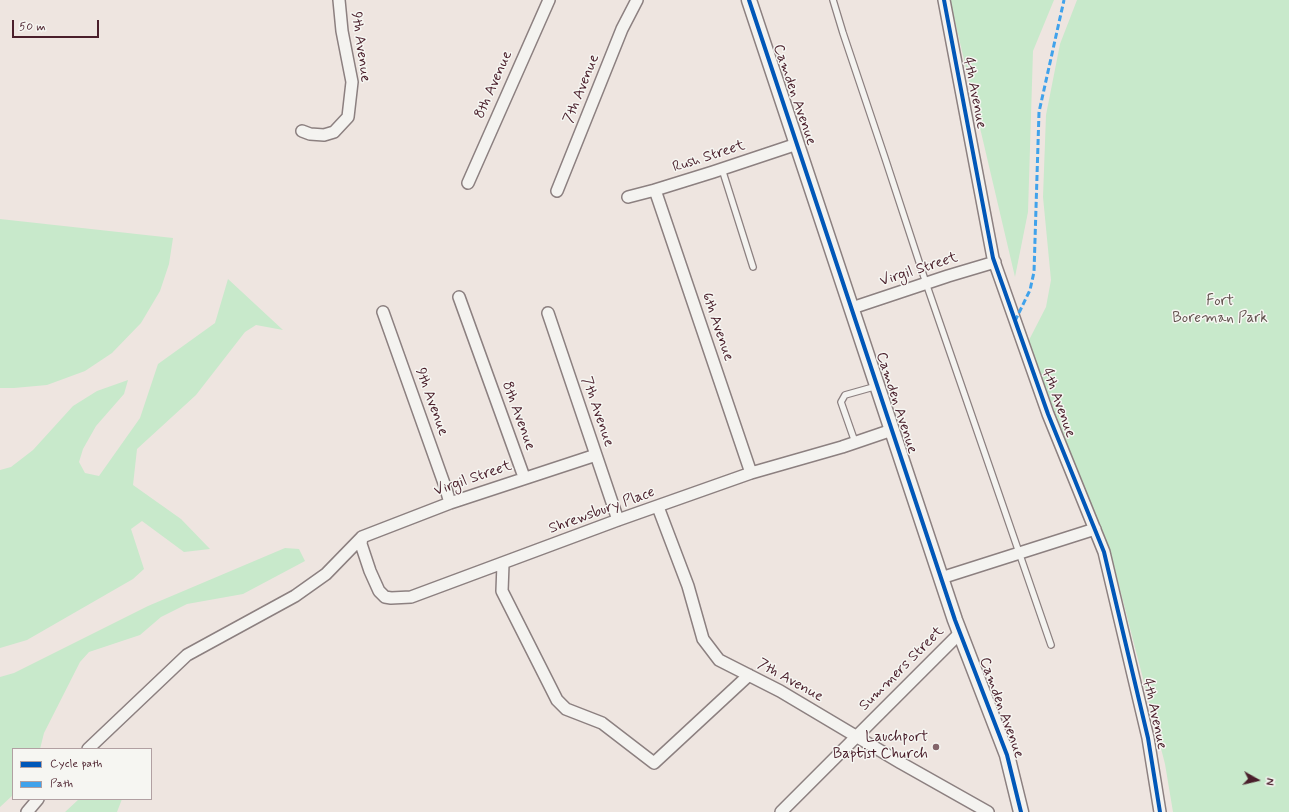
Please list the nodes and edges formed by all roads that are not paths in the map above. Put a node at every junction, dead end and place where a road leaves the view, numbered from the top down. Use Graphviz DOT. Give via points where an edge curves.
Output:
graph roads {
  1 [pos="339,0"];
  2 [pos="549,0"];
  3 [pos="637,0"];
  4 [pos="749,0"];
  5 [pos="833,0"];
  6 [pos="944,0"];
  7 [pos="302,131"];
  8 [pos="797,144"];
  9 [pos="722,169"];
  10 [pos="468,183"];
  11 [pos="655,190"];
  12 [pos="557,192"];
  13 [pos="628,197"];
  14 [pos="995,262"];
  15 [pos="753,267"];
  16 [pos="926,283"];
  17 [pos="459,297"];
  18 [pos="852,308"];
  19 [pos="383,312"];
  20 [pos="548,313"];
  21 [pos="878,385"];
  22 [pos="892,430"];
  23 [pos="855,442"];
  24 [pos="596,455"];
  25 [pos="751,473"];
  26 [pos="524,477"];
  27 [pos="450,503"];
  28 [pos="658,507"];
  29 [pos="618,520"];
  30 [pos="1095,529"];
  31 [pos="362,537"];
  32 [pos="1019,553"];
  33 [pos="503,564"];
  34 [pos="941,578"];
  35 [pos="960,633"];
  36 [pos="1051,645"];
  37 [pos="748,675"];
  38 [pos="857,736"];
  39 [pos="89,748"];
  40 [pos="37,800"];
  41 [pos="27,812"];
  42 [pos="781,812"];
  43 [pos="988,812"];
  44 [pos="1020,812"];
  45 [pos="1160,812"];
  1 -- 7 [label="street, 9th Avenue" via="352,82 348,117 334,132 324,135"];
  2 -- 10 [label="street, 8th Avenue"];
  3 -- 12 [label="street, 7th Avenue" via="622,29"];
  4 -- 8 [label="street, Camden Avenue"];
  5 -- 16 [label="lane"];
  6 -- 14 [label="street, 4th Avenue"];
  8 -- 9 [label="street, Rush Street"];
  8 -- 18 [label="street, Camden Avenue"];
  9 -- 11 [label="street, Rush Street"];
  9 -- 15 [label="lane"];
  11 -- 13 [label="street, Rush Street"];
  11 -- 25 [label="street, 6th Avenue"];
  14 -- 16 [label="street, Virgil Street"];
  14 -- 30 [label="street, 4th Avenue" via="1048,414"];
  16 -- 18 [label="street, Virgil Street"];
  16 -- 32 [label="lane"];
  17 -- 26 [label="street, 8th Avenue"];
  18 -- 21 [label="street, Camden Avenue"];
  19 -- 27 [label="street, 9th Avenue"];
  20 -- 24 [label="street, 7th Avenue"];
  21 -- 22 [label="street, Camden Avenue"];
  21 -- 23 [label="lane" via="844,395 842,402"];
  22 -- 23 [label="street, Shrewsbury Place"];
  22 -- 34 [label="street, Camden Avenue"];
  23 -- 25 [label="street, Shrewsbury Place"];
  24 -- 26 [label="street, Virgil Street"];
  24 -- 29 [label="street, 7th Avenue"];
  25 -- 28 [label="street, Shrewsbury Place"];
  26 -- 27 [label="street, Virgil Street"];
  27 -- 31 [label="street, Virgil Street"];
  28 -- 29 [label="street, Shrewsbury Place"];
  28 -- 37 [label="street, 7th Avenue" via="688,586 703,639 719,660"];
  29 -- 33 [label="street, Shrewsbury Place"];
  30 -- 32 [label="street"];
  30 -- 45 [label="street, 4th Avenue" via="1104,552 1148,738"];
  31 -- 33 [label="street, Shrewsbury Place" via="361,544 370,571 385,597 410,597"];
  31 -- 39 [label="street" via="326,574 295,596 187,655"];
  32 -- 34 [label="street"];
  32 -- 36 [label="lane"];
  33 -- 37 [label="street" via="502,592 557,700 566,709 602,723 654,763"];
  34 -- 35 [label="street, Camden Avenue"];
  35 -- 38 [label="street, Summers Street"];
  35 -- 44 [label="street, Camden Avenue" via="1007,755"];
  37 -- 38 [label="street, 7th Avenue"];
  38 -- 42 [label="street, Summers Street"];
  38 -- 43 [label="street, 7th Avenue"];
  40 -- 41 [label="street"];
}
